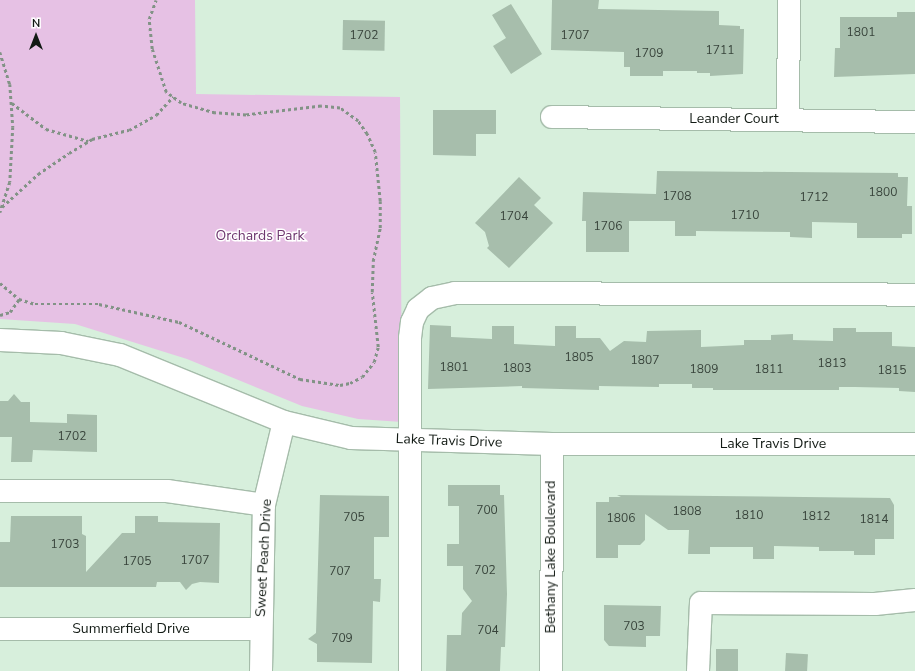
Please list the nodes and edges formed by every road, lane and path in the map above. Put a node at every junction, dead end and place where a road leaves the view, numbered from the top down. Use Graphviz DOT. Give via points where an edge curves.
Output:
graph roads {
  1 [pos="156,0"];
  2 [pos="789,0"];
  3 [pos="0,52"];
  4 [pos="173,97"];
  5 [pos="12,103"];
  6 [pos="552,117"];
  7 [pos="788,119"];
  8 [pos="915,122"];
  9 [pos="89,141"];
  10 [pos="2,207"];
  11 [pos="0,212"];
  12 [pos="0,283"];
  13 [pos="915,295"];
  14 [pos="19,299"];
  15 [pos="0,315"];
  16 [pos="0,340"];
  17 [pos="284,422"];
  18 [pos="409,440"];
  19 [pos="552,444"];
  20 [pos="915,444"];
  21 [pos="0,490"];
  22 [pos="264,505"];
  23 [pos="915,600"];
  24 [pos="0,629"];
  25 [pos="261,629"];
  26 [pos="261,671"];
  27 [pos="410,671"];
  28 [pos="551,671"];
  29 [pos="698,671"];
  1 -- 4 [label="path" via="149,19 152,49 166,92"];
  2 -- 7 [label="street"];
  3 -- 5 [label="path" via="10,84"];
  4 -- 9 [label="path" via="156,115 129,130"];
  4 -- 14 [label="path" via="182,103 215,113 246,115 321,106 340,108 358,121 375,152 380,201 380,228 373,261 372,292 378,347 374,362 359,379 340,385 300,379 178,322 100,304 35,304"];
  5 -- 9 [label="path" via="46,129"];
  5 -- 10 [label="path" via="10,182"];
  6 -- 7 [label="street, Leander Court"];
  7 -- 8 [label="street, Leander Court"];
  9 -- 10 [label="path" via="38,174"];
  10 -- 11 [label="path"];
  12 -- 14 [label="path"];
  13 -- 18 [label="street" via="454,293 432,298 418,309 412,322"];
  14 -- 15 [label="path" via="10,312"];
  16 -- 17 [label="street, Lake Travis Drive" via="61,343 120,355"];
  17 -- 18 [label="street, Lake Travis Drive" via="351,438"];
  17 -- 22 [label="street, Sweet Peach Drive"];
  18 -- 19 [label="street, Lake Travis Drive"];
  18 -- 27 [label="street"];
  19 -- 20 [label="street, Lake Travis Drive"];
  19 -- 28 [label="street, Bethany Lake Boulevard"];
  21 -- 22 [label="street" via="167,491"];
  22 -- 25 [label="street, Sweet Peach Drive"];
  23 -- 29 [label="street" via="875,604 700,603"];
  24 -- 25 [label="street, Summerfield Drive"];
  25 -- 26 [label="street, Sweet Peach Drive"];
}
